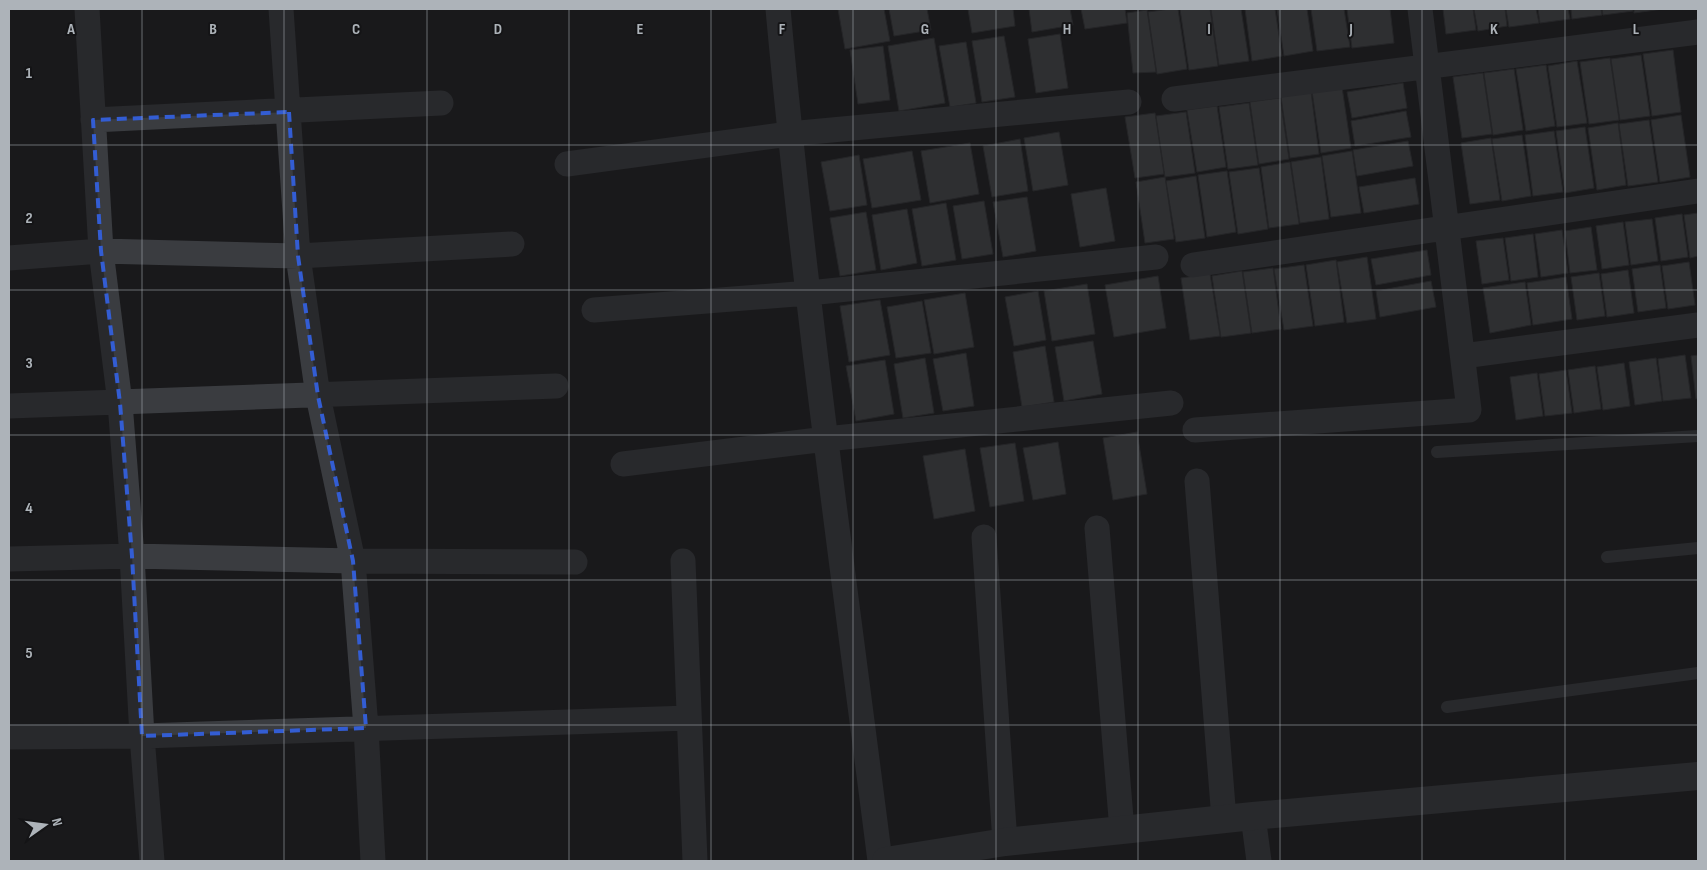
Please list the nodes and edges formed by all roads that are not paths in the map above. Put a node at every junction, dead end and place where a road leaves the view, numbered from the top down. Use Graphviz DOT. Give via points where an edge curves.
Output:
graph roads {
  1 [pos="87,9"];
  2 [pos="281,9"];
  3 [pos="778,9"];
  4 [pos="1420,9"];
  5 [pos="1698,32"];
  6 [pos="1426,66"];
  7 [pos="1174,99"];
  8 [pos="1129,102"];
  9 [pos="441,103"];
  10 [pos="289,112"];
  11 [pos="93,120"];
  12 [pos="789,134"];
  13 [pos="567,164"];
  14 [pos="1698,192"];
  15 [pos="1447,228"];
  16 [pos="512,244"];
  17 [pos="101,251"];
  18 [pos="298,256"];
  19 [pos="1156,257"];
  20 [pos="9,258"];
  21 [pos="1193,265"];
  22 [pos="809,293"];
  23 [pos="594,310"];
  24 [pos="1698,325"];
  25 [pos="1463,356"];
  26 [pos="556,386"];
  27 [pos="318,396"];
  28 [pos="120,403"];
  29 [pos="1171,403"];
  30 [pos="9,406"];
  31 [pos="1195,430"];
  32 [pos="1698,436"];
  33 [pos="826,439"];
  34 [pos="1437,452"];
  35 [pos="623,464"];
  36 [pos="1197,481"];
  37 [pos="1097,528"];
  38 [pos="984,537"];
  39 [pos="1698,548"];
  40 [pos="132,556"];
  41 [pos="1608,557"];
  42 [pos="9,559"];
  43 [pos="683,560"];
  44 [pos="353,561"];
  45 [pos="575,562"];
  46 [pos="1698,673"];
  47 [pos="1447,707"];
  48 [pos="689,718"];
  49 [pos="366,728"];
  50 [pos="142,736"];
  51 [pos="9,737"];
  52 [pos="1698,776"];
  53 [pos="1253,816"];
  54 [pos="1224,820"];
  55 [pos="1122,830"];
  56 [pos="1005,842"];
  57 [pos="152,861"];
  58 [pos="373,861"];
  59 [pos="695,861"];
  60 [pos="880,861"];
  61 [pos="886,861"];
  62 [pos="1259,861"];
  1 -- 11 [label="street"];
  2 -- 10 [label="street"];
  3 -- 12 [label="street"];
  4 -- 6 [label="street"];
  5 -- 6 [label="street"];
  6 -- 7 [label="street"];
  6 -- 15 [label="street"];
  8 -- 12 [label="street"];
  9 -- 10 [label="street"];
  10 -- 11 [label="street"];
  10 -- 18 [label="street"];
  11 -- 17 [label="street"];
  12 -- 13 [label="street"];
  12 -- 22 [label="street"];
  14 -- 15 [label="street"];
  15 -- 21 [label="street"];
  15 -- 25 [label="street"];
  16 -- 18 [label="street"];
  17 -- 18 [label="street"];
  17 -- 20 [label="street"];
  17 -- 28 [label="street"];
  18 -- 27 [label="street"];
  19 -- 22 [label="street"];
  22 -- 23 [label="street"];
  22 -- 33 [label="street"];
  24 -- 25 [label="street"];
  25 -- 31 [label="street" via="1469,410"];
  26 -- 27 [label="street"];
  27 -- 28 [label="street"];
  27 -- 44 [label="street"];
  28 -- 30 [label="street"];
  28 -- 40 [label="street"];
  29 -- 33 [label="street"];
  32 -- 34 [label="lane"];
  33 -- 35 [label="street"];
  33 -- 60 [label="street"];
  36 -- 54 [label="street"];
  37 -- 55 [label="street"];
  38 -- 56 [label="street"];
  39 -- 41 [label="lane"];
  40 -- 42 [label="street"];
  40 -- 44 [label="street"];
  40 -- 50 [label="street"];
  43 -- 48 [label="street"];
  44 -- 45 [label="street"];
  44 -- 49 [label="street"];
  46 -- 47 [label="lane"];
  48 -- 49 [label="street"];
  48 -- 59 [label="street"];
  49 -- 50 [label="street"];
  49 -- 58 [label="street"];
  50 -- 51 [label="street"];
  50 -- 57 [label="street"];
  52 -- 53 [label="street"];
  53 -- 54 [label="street"];
  53 -- 62 [label="street"];
  54 -- 55 [label="street"];
  55 -- 56 [label="street"];
  56 -- 61 [label="street"];
}
